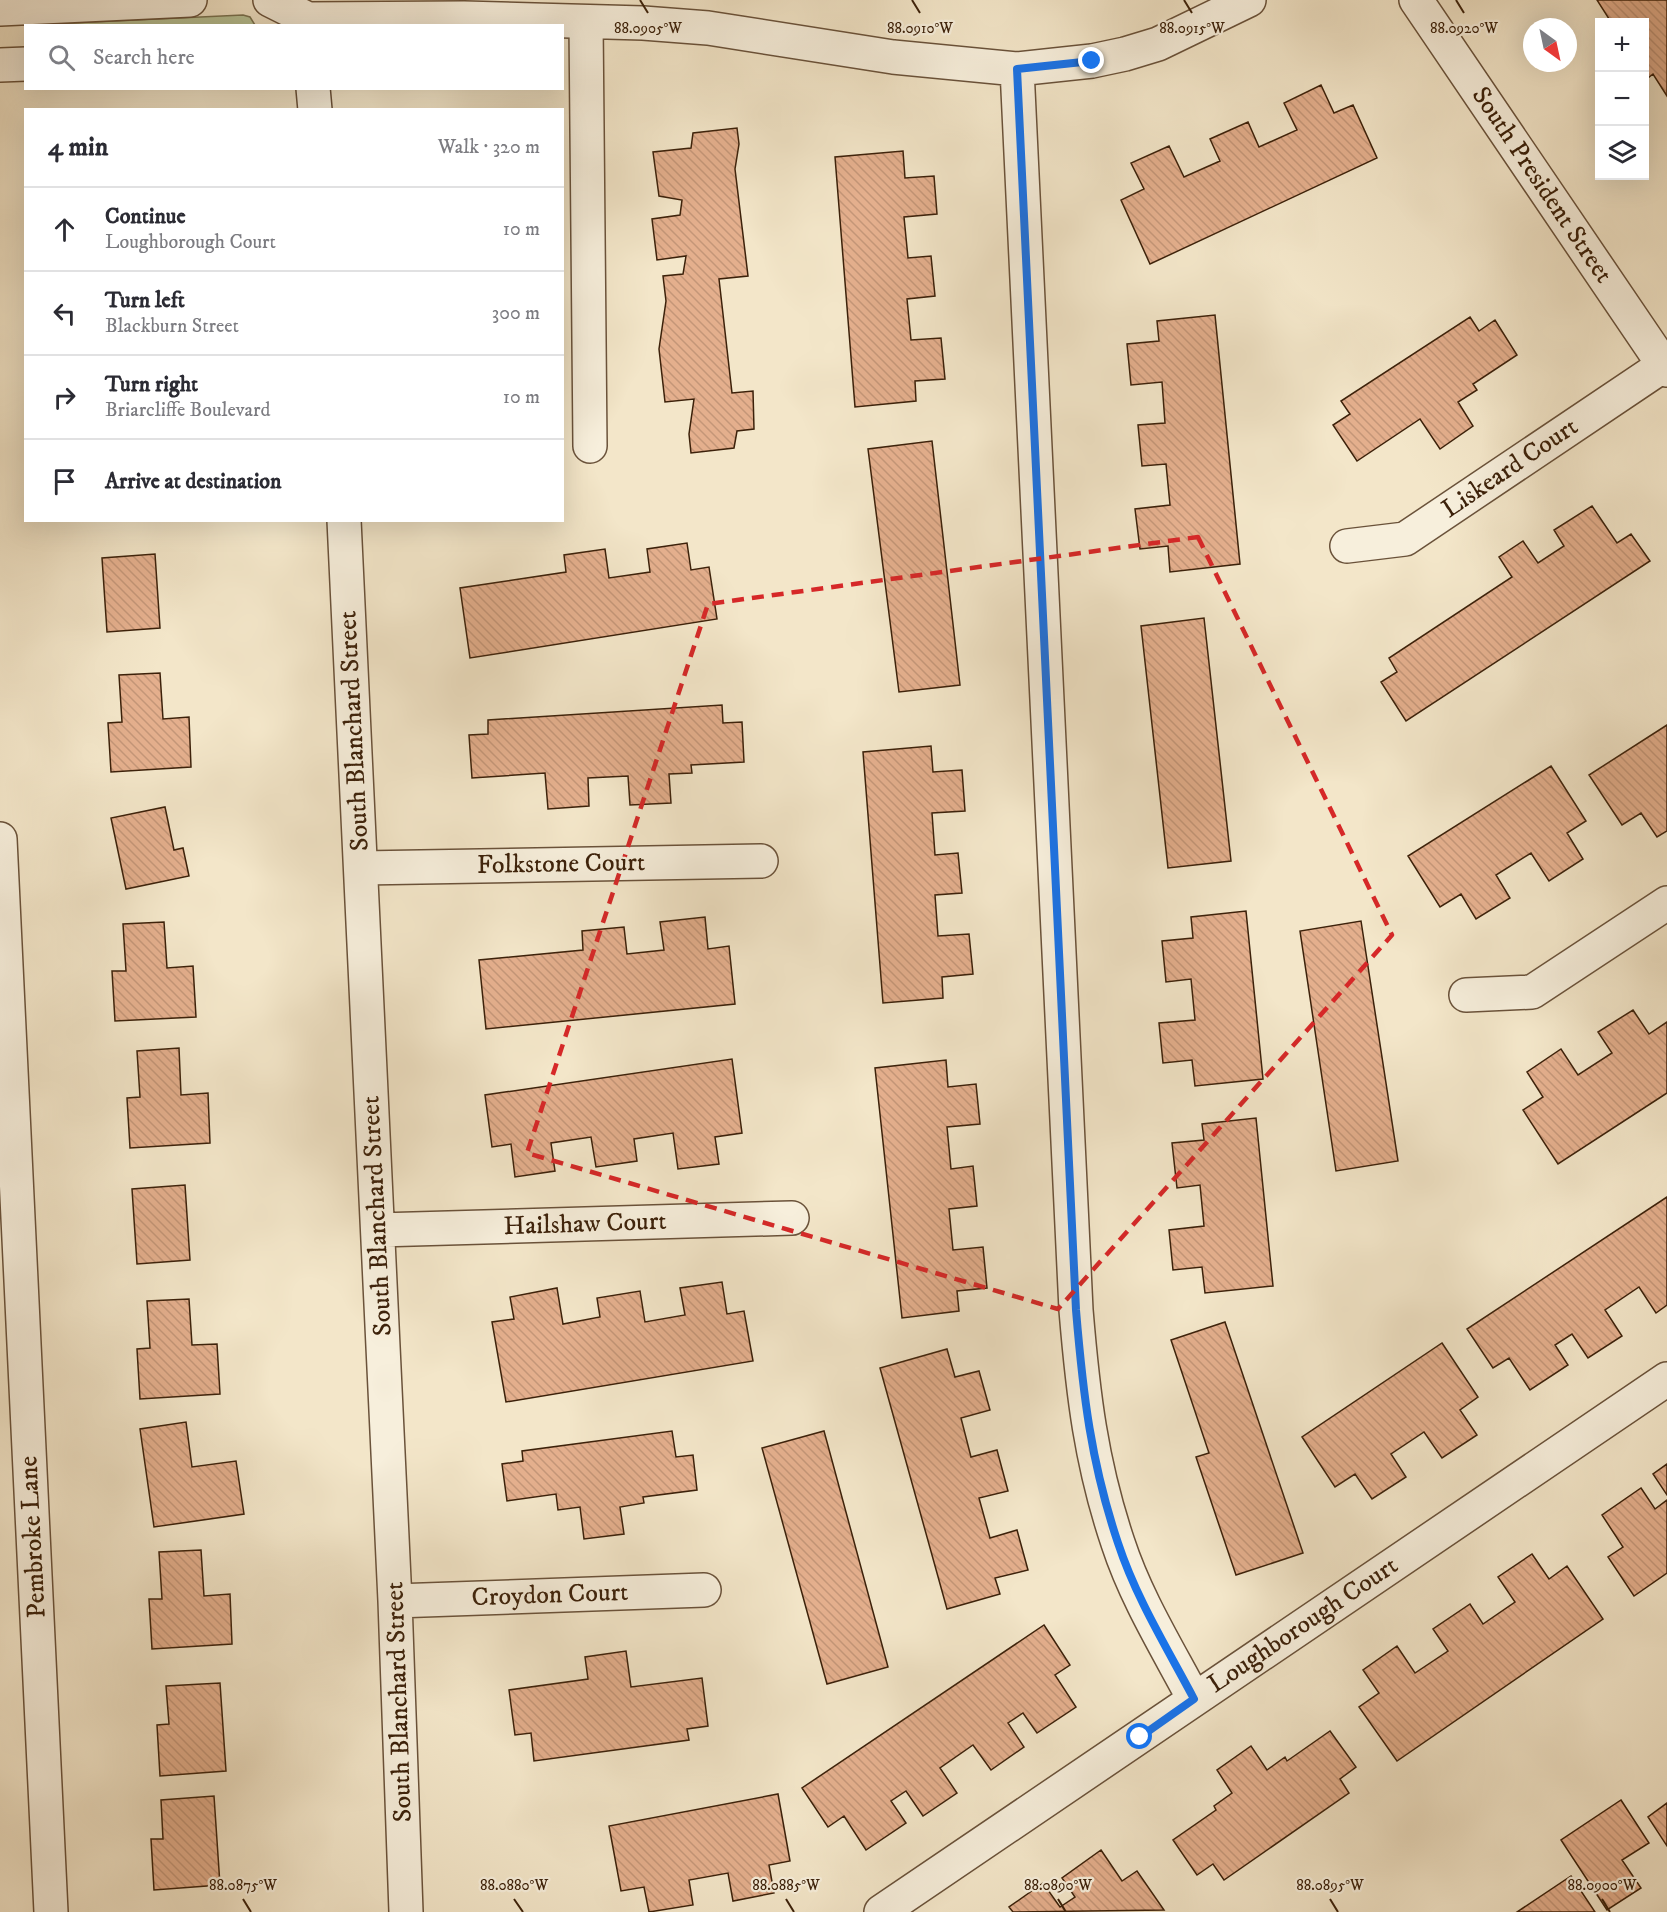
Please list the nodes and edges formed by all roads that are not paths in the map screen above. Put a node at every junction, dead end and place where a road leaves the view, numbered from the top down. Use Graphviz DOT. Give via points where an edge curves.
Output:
graph roads {
  1 [pos="190,0"];
  2 [pos="270,0"];
  3 [pos="1249,0"];
  4 [pos="1416,0"];
  5 [pos="0,9"];
  6 [pos="305,18"];
  7 [pos="586,22"];
  8 [pos="24,64"];
  9 [pos="0,65"];
  10 [pos="1017,69"];
  11 [pos="313,90"];
  12 [pos="315,108"];
  13 [pos="1666,367"];
  14 [pos="590,446"];
  15 [pos="344,522"];
  16 [pos="1347,546"];
  17 [pos="0,839"];
  18 [pos="761,861"];
  19 [pos="361,867"];
  20 [pos="1667,903"];
  21 [pos="1466,995"];
  22 [pos="8,1181"];
  23 [pos="792,1218"];
  24 [pos="378,1230"];
  25 [pos="1667,1379"];
  26 [pos="704,1590"];
  27 [pos="395,1601"];
  28 [pos="1194,1699"];
  29 [pos="51,1912"];
  30 [pos="406,1912"];
  31 [pos="881,1912"];
  1 -- 5 [label="street"];
  2 -- 6 [label="street"];
  3 -- 10 [label="street" via="1158,44 1092,61"];
  4 -- 13 [label="street, South President Street"];
  6 -- 7 [label="street"];
  7 -- 10 [label="street" via="708,28 893,57"];
  7 -- 14 [label="street"];
  8 -- 9 [label="street"];
  10 -- 28 [label="street" via="1075,1287 1084,1406 1096,1471 1118,1544 1144,1606"];
  11 -- 12 [label="street"];
  13 -- 16 [label="street, Liskeard Court" via="1405,539"];
  15 -- 19 [label="street, South Blanchard Street"];
  17 -- 22 [label="street, Pembroke Lane"];
  18 -- 19 [label="street, Folkstone Court"];
  19 -- 24 [label="street, South Blanchard Street"];
  20 -- 21 [label="street" via="1532,992"];
  22 -- 29 [label="street, Pembroke Lane"];
  23 -- 24 [label="street, Hailshaw Court"];
  24 -- 27 [label="street, South Blanchard Street"];
  25 -- 28 [label="street, Loughborough Court"];
  26 -- 27 [label="street, Croydon Court"];
  27 -- 30 [label="street, South Blanchard Street"];
  28 -- 31 [label="street, Loughborough Court"];
}
